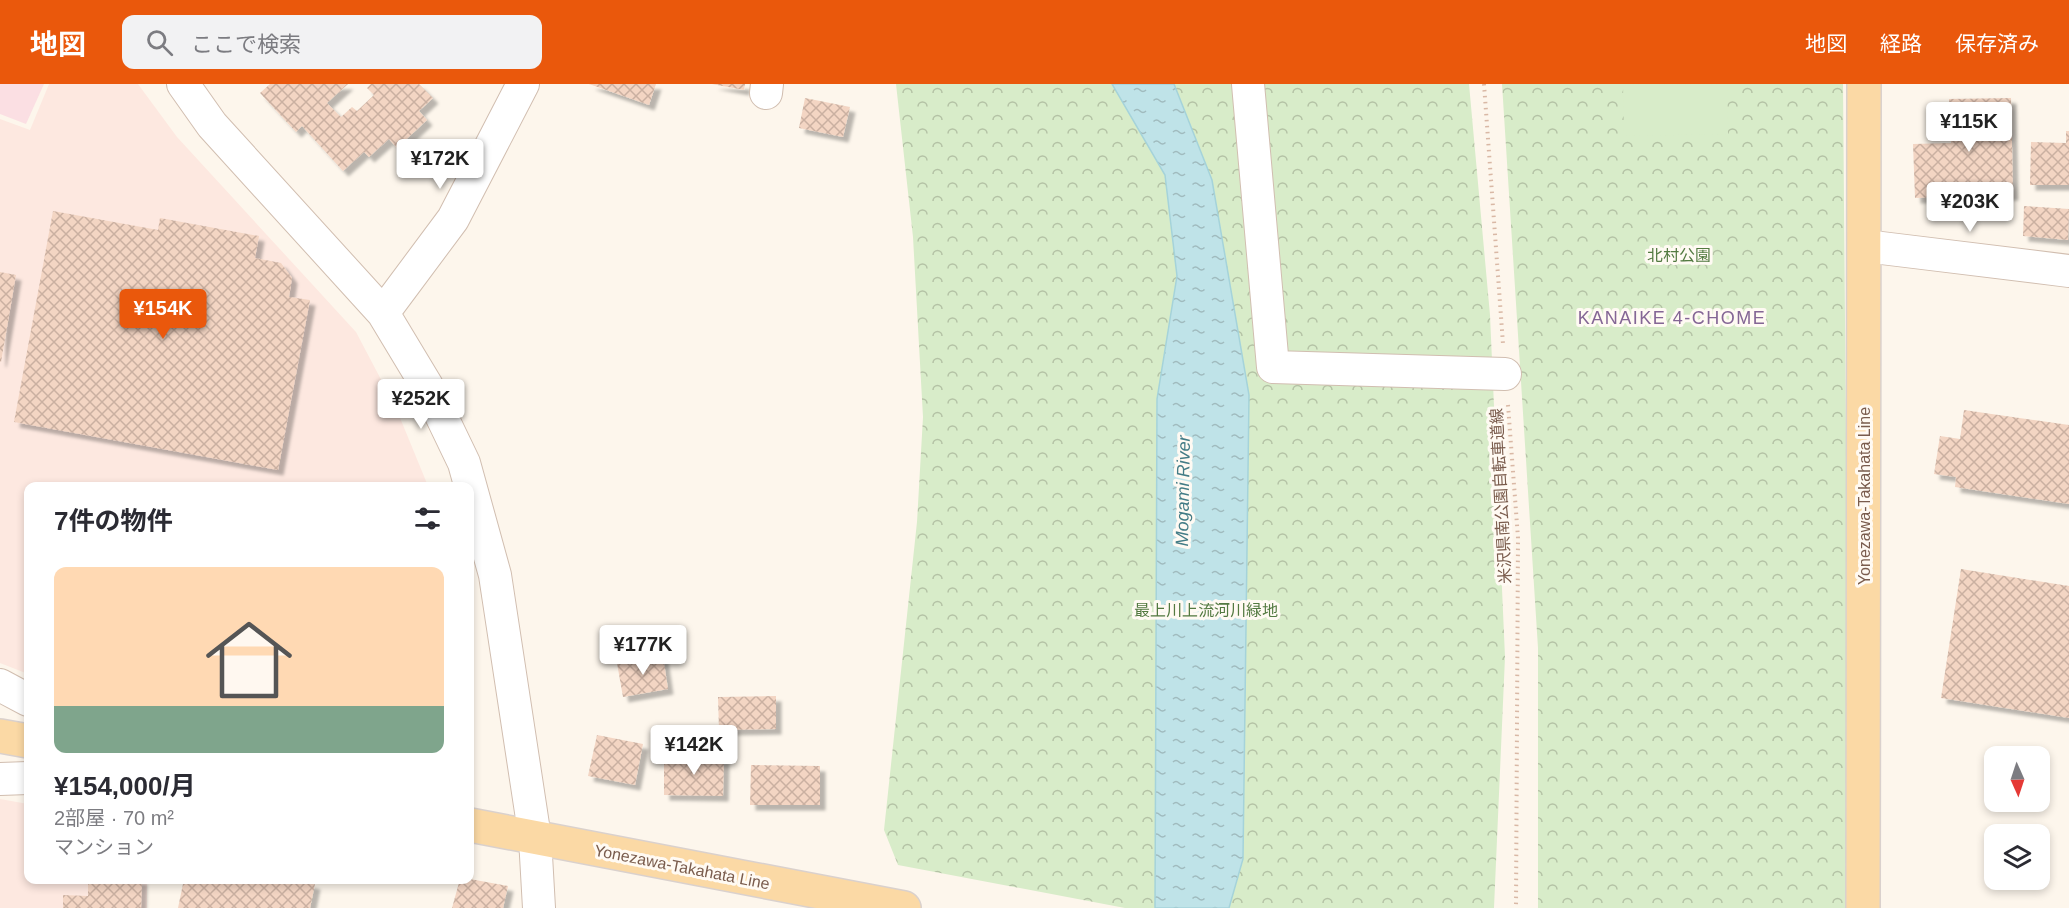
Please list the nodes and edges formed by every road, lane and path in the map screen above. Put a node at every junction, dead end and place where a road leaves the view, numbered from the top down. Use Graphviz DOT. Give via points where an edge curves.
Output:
graph roads {
  1 [pos="183,84"];
  2 [pos="523,84"];
  3 [pos="1248,84"];
  4 [pos="1484,84"];
  5 [pos="1864,84"];
  6 [pos="1865,246"];
  7 [pos="2069,270"];
  8 [pos="383,313"];
  9 [pos="1505,374"];
  10 [pos="469,482"];
  11 [pos="474,498"];
  12 [pos="0,685"];
  13 [pos="24,698"];
  14 [pos="0,735"];
  15 [pos="24,740"];
  16 [pos="24,778"];
  17 [pos="0,779"];
  18 [pos="474,826"];
  19 [pos="535,838"];
  20 [pos="852,903"];
  21 [pos="899,907"];
  22 [pos="539,908"];
  23 [pos="1516,908"];
  24 [pos="1863,908"];
  1 -- 8 [label="street" via="212,125"];
  2 -- 8 [label="street" via="453,219"];
  3 -- 9 [label="street" via="1273,367"];
  4 -- 9 [label="path, 米沢県南公園自転車道線"];
  5 -- 6 [label="main road, Yonezawa-Takahata Line"];
  6 -- 7 [label="street"];
  6 -- 24 [label="main road, Yonezawa-Takahata Line"];
  8 -- 10 [label="street" via="427,386 464,462"];
  9 -- 23 [label="path, 米沢県南公園自転車道線" via="1518,538"];
  11 -- 19 [label="street" via="495,575"];
  12 -- 13 [label="street"];
  14 -- 15 [label="main road"];
  16 -- 17 [label="street"];
  18 -- 19 [label="main road, Yonezawa-Takahata Line"];
  19 -- 20 [label="main road, Yonezawa-Takahata Line"];
  19 -- 22 [label="street"];
  20 -- 21 [label="main road, Yonezawa-Takahata Line"];
}
